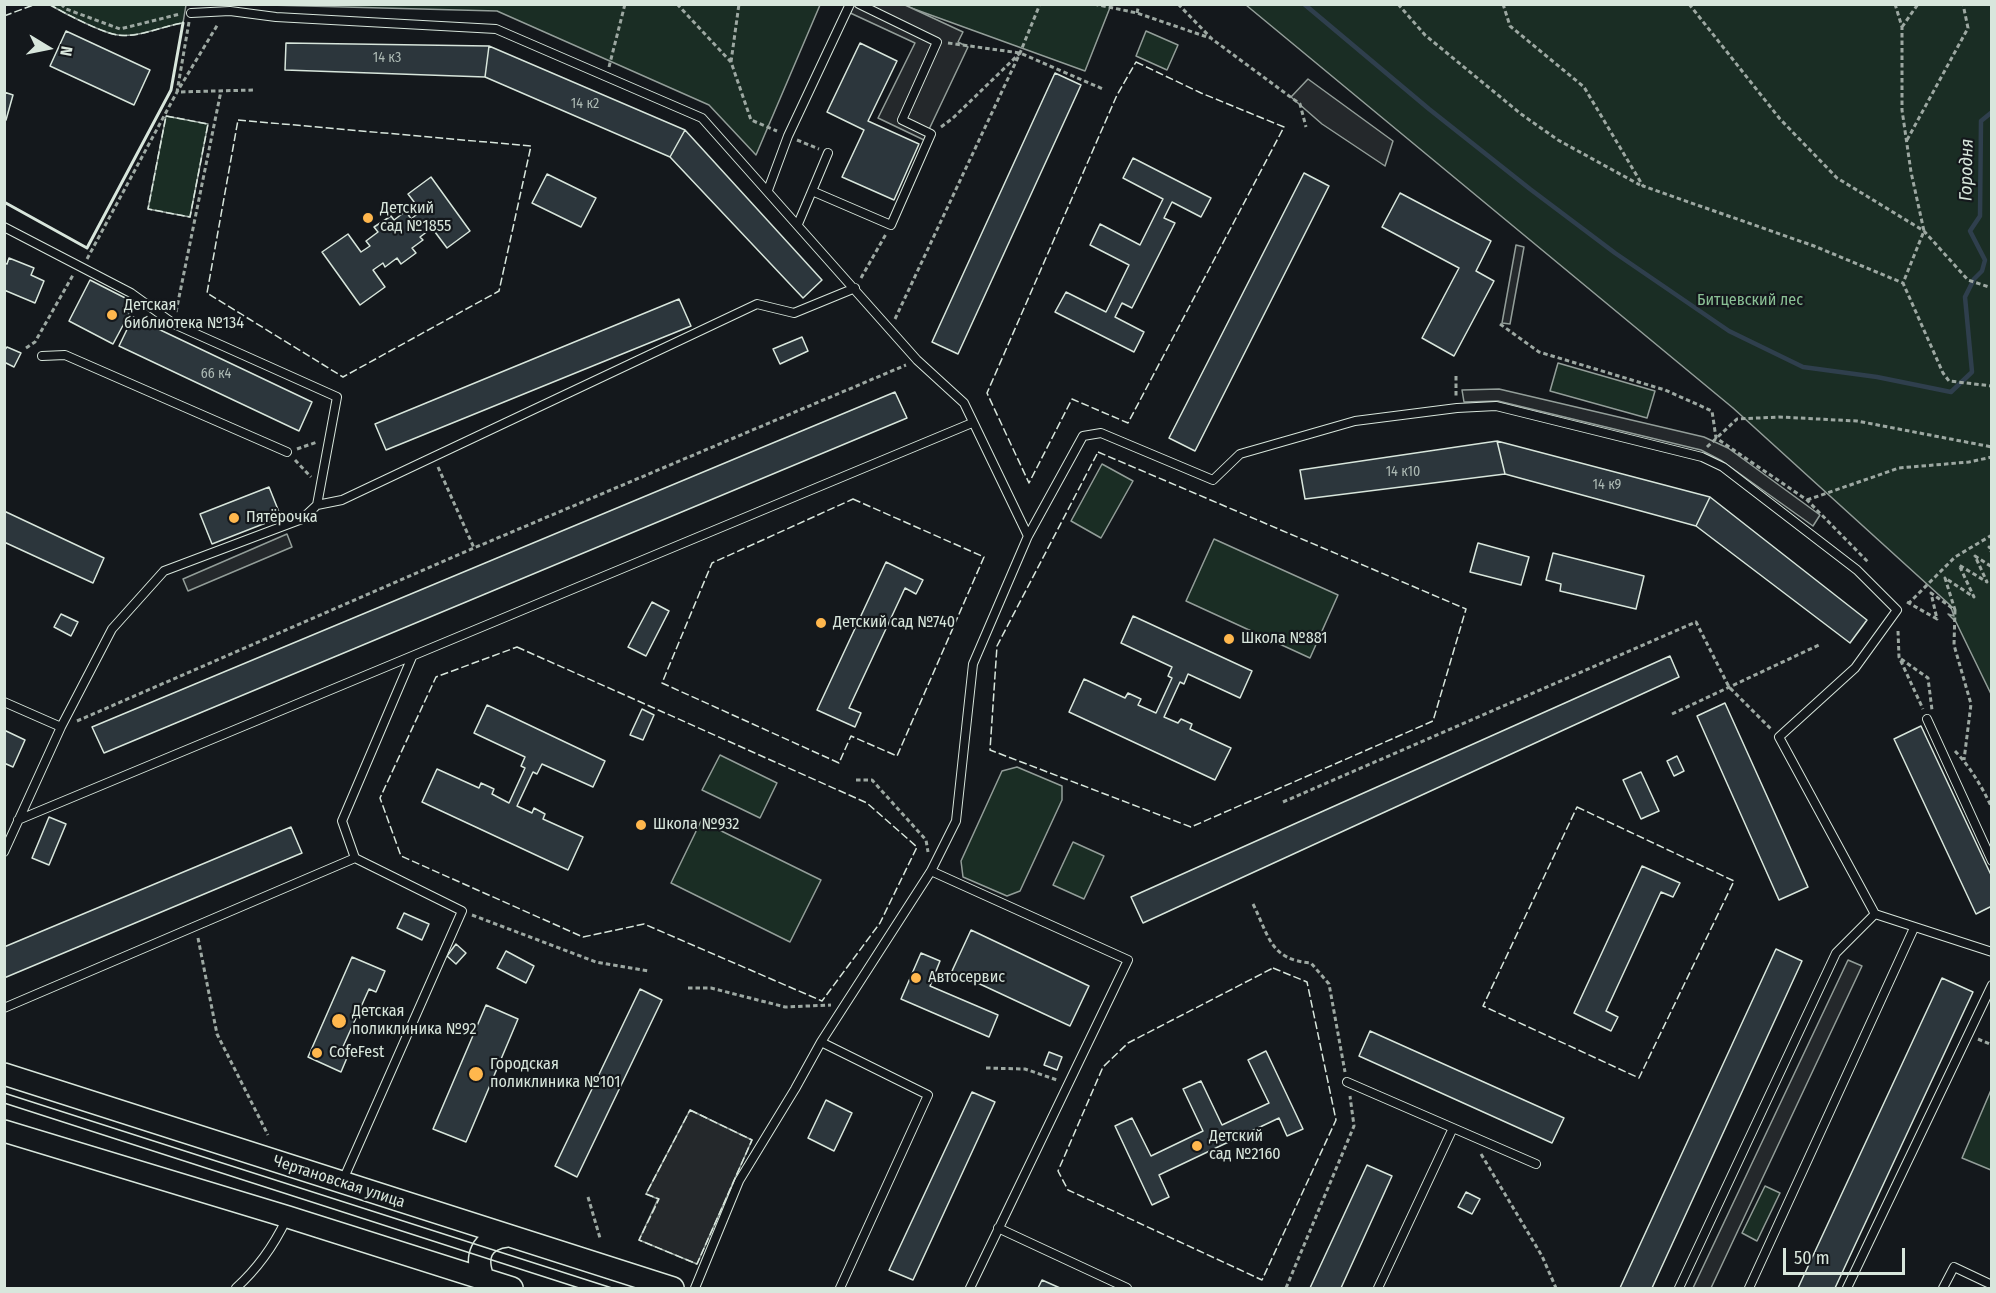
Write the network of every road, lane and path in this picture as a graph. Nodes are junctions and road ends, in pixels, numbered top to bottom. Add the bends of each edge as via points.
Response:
1 (62, 4) edge
2 (107, 4) edge
3 (119, 4) edge
4 (625, 4) edge
5 (677, 4) edge
6 (739, 4) edge
7 (850, 4) edge
8 (859, 4) edge
9 (1040, 4) edge
10 (1094, 4) edge
11 (1139, 4) edge
12 (1178, 4) edge
13 (1398, 4) edge
14 (1503, 4) edge
15 (1689, 4) edge
16 (1895, 4) edge
17 (1918, 4) edge
18 (1964, 4) edge
19 (230, 11) junction
20 (191, 13) junction
21 (1137, 13) junction
22 (1902, 27) junction
23 (1212, 39) junction
24 (937, 42) junction
25 (1020, 53) junction
26 (731, 62) junction
27 (606, 76) junction
28 (1103, 89) dead end
29 (254, 90) dead end
30 (221, 91) junction
31 (177, 92) junction
32 (1306, 127) dead end
33 (931, 134) junction
34 (788, 136) junction
35 (1907, 140) junction
36 (828, 153) joint
37 (1643, 186) junction
38 (768, 190) junction
39 (812, 191) junction
40 (798, 224) junction
41 (891, 225) junction
42 (4, 227) edge
43 (1924, 231) junction
44 (91, 250) dead end
45 (82, 268) junction
46 (1903, 283) junction
47 (855, 288) junction
48 (1992, 288) edge
49 (174, 324) junction
50 (1500, 324) dead end
51 (890, 330) junction
52 (26, 348) dead end
53 (42, 356) dead end
54 (917, 360) junction
55 (1456, 376) dead end
56 (1992, 386) edge
57 (1457, 408) junction
58 (972, 423) junction
59 (330, 438) junction
60 (1716, 438) junction
61 (1992, 447) edge
62 (1705, 448) dead end
63 (287, 452) junction
64 (433, 456) junction
65 (1992, 457) edge
66 (321, 487) junction
67 (1807, 500) junction
68 (318, 505) junction
69 (1992, 535) edge
70 (1028, 536) junction
71 (474, 548) junction
72 (1870, 564) dead end
73 (1992, 567) edge
74 (1901, 596) dead end
75 (1909, 604) junction
76 (1896, 610) junction
77 (1955, 610) junction
78 (1821, 644) dead end
79 (412, 657) junction
80 (1729, 687) junction
81 (4, 702) edge
82 (1672, 714) dead end
83 (1927, 719) joint
84 (61, 728) junction
85 (1779, 737) junction
86 (856, 780) dead end
87 (1283, 802) dead end
88 (1992, 808) edge
89 (18, 820) junction
90 (4, 852) edge
91 (355, 858) junction
92 (1992, 861) edge
93 (932, 871) junction
94 (1253, 904) dead end
95 (462, 911) junction
96 (1875, 915) junction
97 (196, 926) junction
98 (1914, 927) junction
99 (1992, 952) edge
100 (649, 971) dead end
101 (1992, 985) edge
102 (688, 988) dead end
103 (845, 1005) junction
104 (4, 1008) edge
105 (821, 1042) junction
106 (986, 1068) dead end
107 (4, 1074) edge
108 (1347, 1082) junction
109 (1068, 1084) junction
110 (1453, 1128) junction
111 (4, 1131) edge
112 (268, 1135) dead end
113 (1471, 1136) junction
114 (1536, 1164) dead end
115 (341, 1183) junction
116 (588, 1197) dead end
117 (288, 1216) junction
118 (998, 1228) junction
119 (507, 1236) junction
120 (600, 1238) dead end
121 (484, 1280) junction
122 (1992, 1285) edge
123 (236, 1288) edge
124 (512, 1288) edge
125 (673, 1288) edge
126 (695, 1288) edge
127 (840, 1288) edge
128 (970, 1288) edge
129 (1127, 1288) edge
130 (1286, 1288) edge
131 (1378, 1288) edge
132 (1556, 1288) edge
133 (1679, 1288) edge
134 (1749, 1288) edge
135 (1847, 1288) edge
136 (1943, 1288) edge

1 - 20 path via 66,9 120,29
2 - 3 path
4 - 27 path
5 - 26 path
6 - 26 path
7 - 34 lane
8 - 24 lane
9 - 25 path
10 - 21 path
11 - 21 path
12 - 23 path
13 - 37 path via 1425,35 1521,114 1558,140
14 - 37 path via 1510,26 1584,87
15 - 43 path via 1780,119 1837,178
16 - 22 path
17 - 22 path
18 - 35 path via 1968,28
19 - 20 lane
19 - 27 lane via 496,29
19 - 31 path
20 - 31 path
21 - 23 path
22 - 35 path via 1902,110
23 - 32 path via 1300,104
24 - 25 path
24 - 33 lane via 902,120
25 - 28 path
25 - 33 path
25 - 51 path
26 - 34 path via 751,120
27 - 38 lane via 702,118
29 - 30 path
30 - 31 path
30 - 49 path
31 - 44 path
33 - 41 lane
34 - 36 path
34 - 38 lane
35 - 43 path
36 - 39 lane
37 - 46 path via 1814,246
38 - 40 lane
39 - 40 lane
39 - 41 lane
40 - 47 lane
41 - 47 path
42 - 45 lane
43 - 46 path
43 - 48 path via 1968,280
45 - 49 lane via 131,293
45 - 52 path via 73,275 35,342
46 - 56 path via 1949,381
47 - 51 lane
47 - 64 lane via 794,313 757,304
49 - 59 lane via 337,397
50 - 60 path via 1539,352 1665,390 1712,411
51 - 54 lane
53 - 63 lane via 65,355
54 - 58 lane via 964,403
54 - 71 path
55 - 57 path
57 - 70 lane via 1355,421 1240,454 1213,480 1101,433 1083,436
57 - 76 lane via 1496,406 1702,457 1723,467 1857,570
58 - 70 lane
58 - 79 lane
59 - 63 path
59 - 66 lane
60 - 61 path via 1737,418 1779,417 1857,421
60 - 62 path
60 - 67 path
63 - 66 path
64 - 68 lane via 342,500
64 - 71 path
65 - 67 path via 1899,468
66 - 68 lane
67 - 72 path
68 - 84 lane via 302,519 164,572 112,629
69 - 75 path via 1956,557
70 - 93 lane via 973,664 956,821
71 - 84 path
73 - 77 path via 1975,556 1986,582 1959,565 1974,597 1945,578
74 - 75 path
75 - 77 path via 1937,619 1930,593
76 - 83 path via 1899,657
76 - 85 lane via 1855,668
77 - 88 path via 1954,645 1971,704 1964,760
78 - 80 path
79 - 89 lane
79 - 91 lane via 342,821
80 - 82 path
80 - 85 path
80 - 87 path via 1696,622
81 - 84 lane
83 - 92 lane
84 - 89 lane
85 - 96 lane
86 - 93 path via 872,780 926,840
89 - 90 lane
91 - 95 lane
91 - 97 lane
93 - 103 lane
93 - 109 lane via 1128,960
94 - 108 path via 1277,953 1295,962 1311,963 1329,984
95 - 100 path via 596,962
95 - 115 lane
96 - 98 lane
96 - 133 lane via 1836,953
97 - 104 lane
97 - 112 path via 217,1034
98 - 99 lane
98 - 134 lane
101 - 135 lane
102 - 103 path via 711,988 785,1007
103 - 105 lane
105 - 126 lane via 739,1181
105 - 127 lane via 928,1095
106 - 109 path via 1025,1069
107 - 115 main road, Чертановская улица
108 - 110 lane
108 - 130 path via 1354,1126
109 - 118 lane
110 - 113 lane
110 - 131 lane
111 - 117 main road
113 - 114 lane
113 - 132 path via 1542,1256
115 - 119 main road, Чертановская улица
116 - 120 path
117 - 121 main road
117 - 123 lane via 279,1235
118 - 128 lane
118 - 129 lane
119 - 121 main road via 488,1241 484,1248 479,1268
119 - 125 main road, Чертановская улица
121 - 124 main road
122 - 136 lane via 1954,1267

